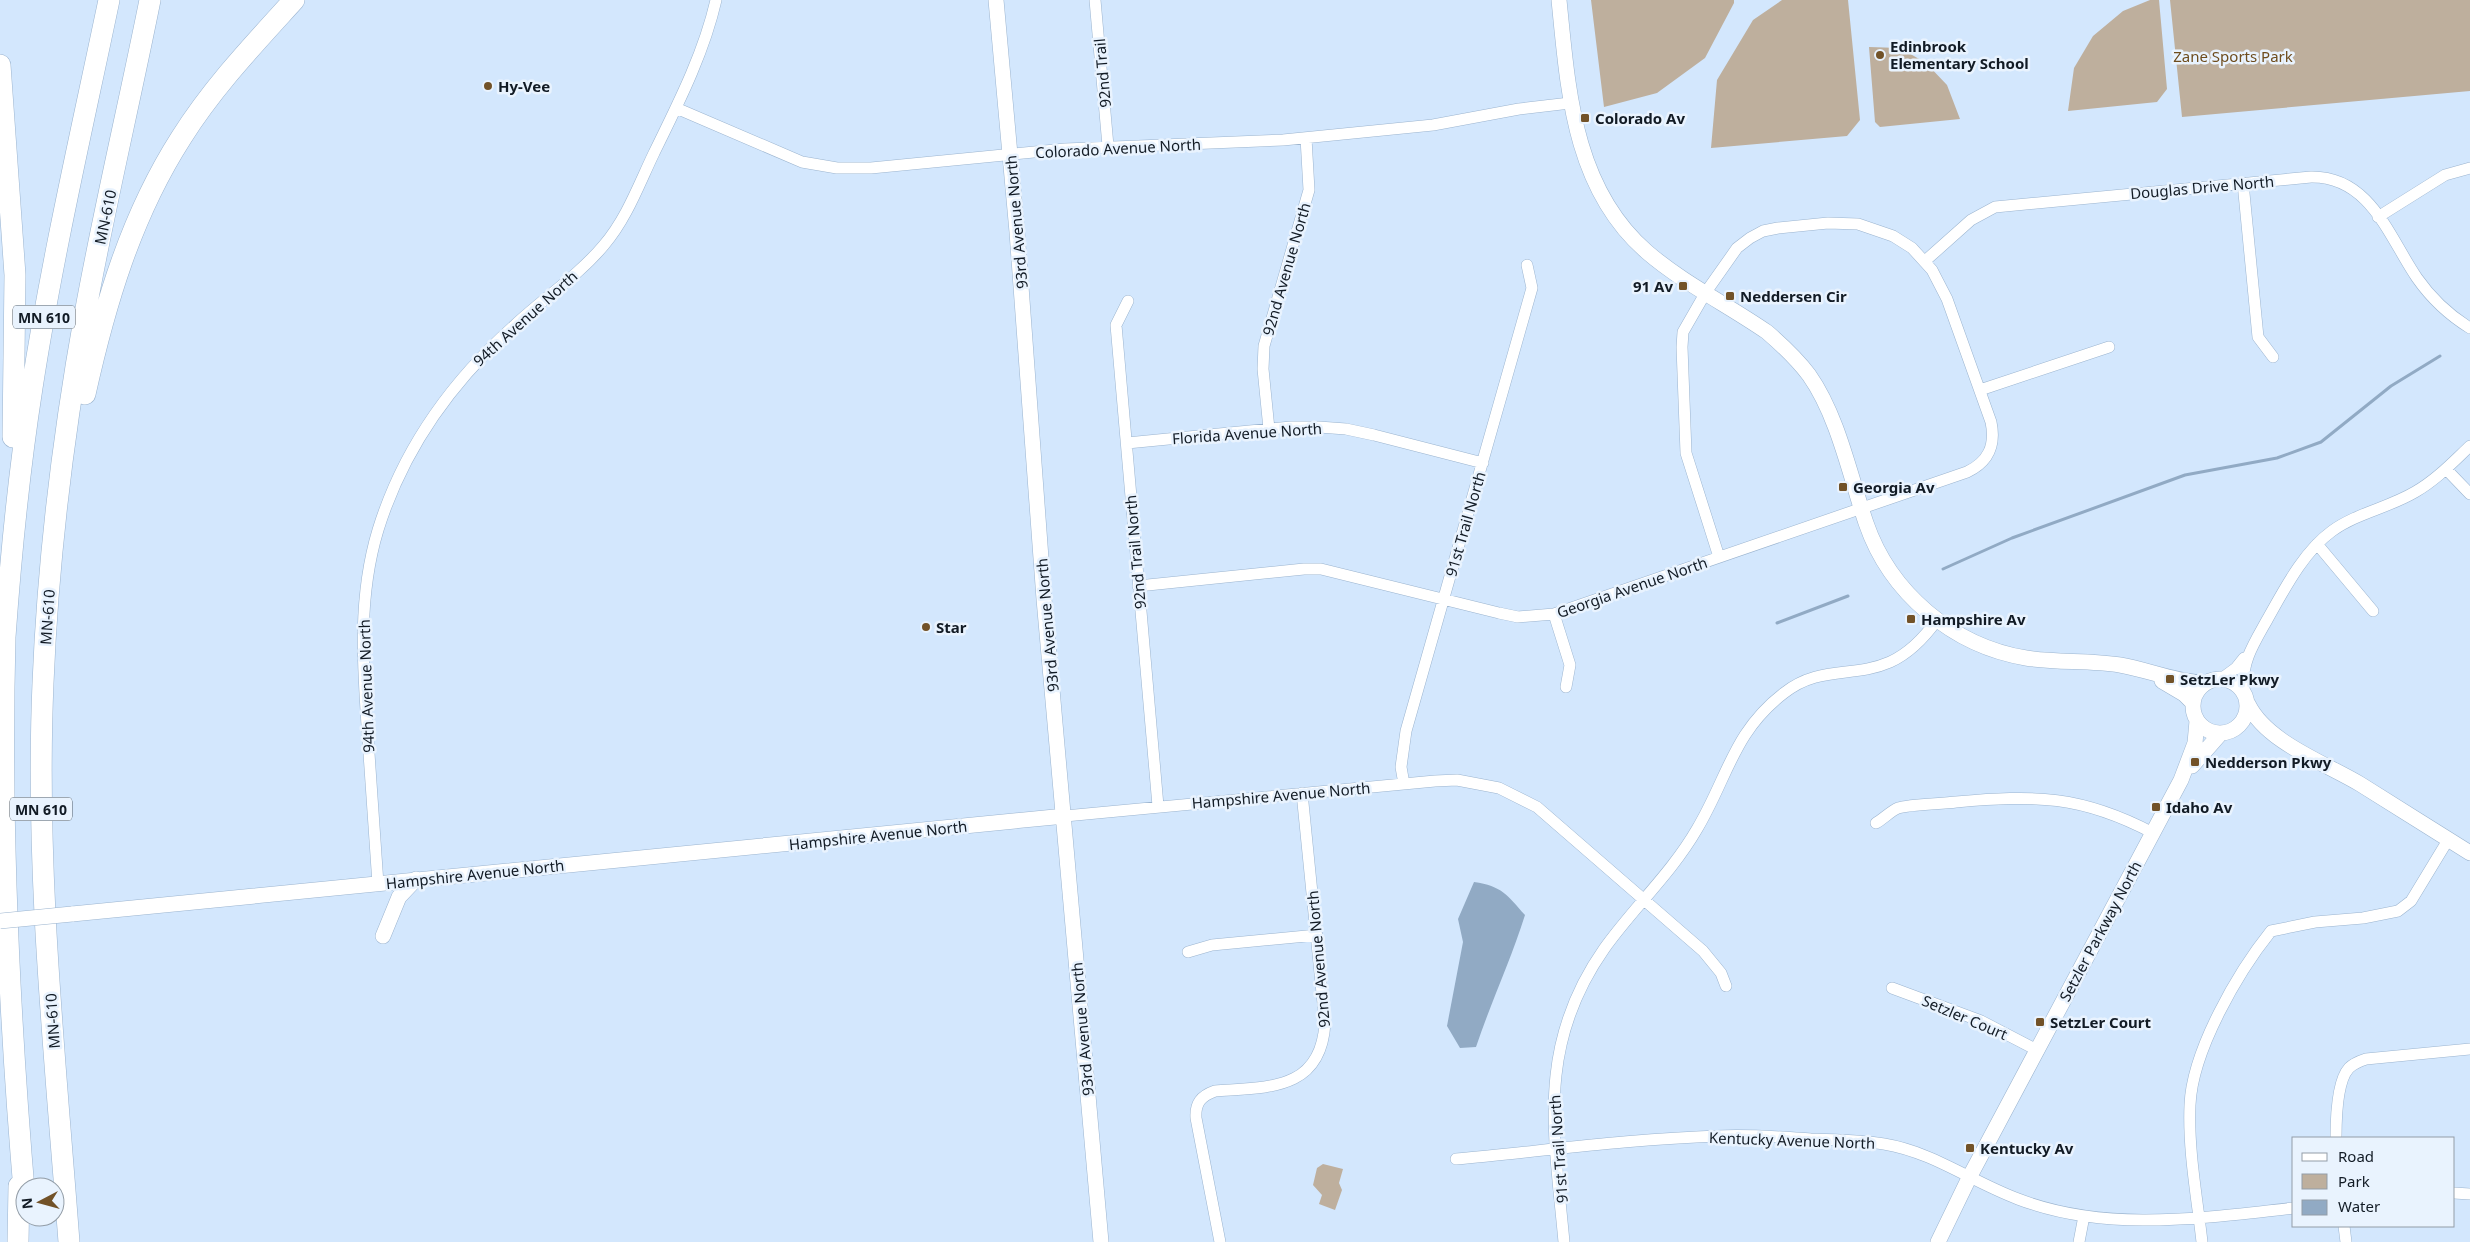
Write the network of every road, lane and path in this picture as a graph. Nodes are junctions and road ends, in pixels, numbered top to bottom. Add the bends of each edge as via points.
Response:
1 (109, 0) edge
2 (150, 0) edge
3 (294, 0) edge
4 (716, 0) edge
5 (1094, 0) edge
6 (1559, 0) edge
7 (996, 3) edge
8 (0, 65) edge
9 (1570, 103) junction
10 (676, 108) junction
11 (1306, 138) junction
12 (1108, 146) junction
13 (1011, 154) junction
14 (2470, 168) edge
15 (2243, 184) junction
16 (0, 212) edge
17 (2378, 216) junction
18 (1925, 261) junction
19 (1527, 264) dead end
20 (1706, 292) junction
21 (1128, 301) dead end
22 (16, 304) junction
23 (2470, 328) edge
24 (2109, 347) dead end
25 (2273, 357) dead end
26 (1980, 390) junction
27 (1268, 429) junction
28 (1126, 443) junction
29 (2470, 446) edge
30 (1483, 463) junction
31 (2446, 469) junction
32 (2470, 494) edge
33 (1861, 508) junction
34 (54, 533) junction
35 (2318, 544) junction
36 (1719, 558) junction
37 (1138, 586) junction
38 (1444, 599) junction
39 (2373, 611) dead end
40 (1554, 614) junction
41 (1937, 620) junction
42 (5, 639) junction
43 (2250, 651) junction
44 (2151, 673) junction
45 (2221, 679) junction
46 (2205, 683) junction
47 (1566, 687) dead end
48 (2245, 697) junction
49 (2193, 703) junction
50 (2197, 721) junction
51 (2226, 732) junction
52 (2287, 744) junction
53 (2181, 780) junction
54 (1404, 784) junction
55 (1302, 793) junction
56 (1158, 806) junction
57 (1065, 816) junction
58 (1876, 823) dead end
59 (2153, 833) junction
60 (2448, 840) junction
61 (2470, 854) edge
62 (416, 879) junction
63 (378, 884) junction
64 (1644, 901) junction
65 (0, 921) edge
66 (1317, 935) junction
67 (384, 936) dead end
68 (1188, 952) dead end
69 (1726, 986) dead end
70 (1892, 988) dead end
71 (2470, 1049) edge
72 (2037, 1050) junction
73 (57, 1084) junction
74 (2336, 1137) edge
75 (1556, 1149) junction
76 (21, 1159) junction
77 (1456, 1159) dead end
78 (1970, 1176) junction
79 (23, 1177) edge
80 (2455, 1193) edge
81 (2470, 1194) edge
82 (2292, 1208) edge
83 (2084, 1216) junction
84 (2199, 1217) junction
85 (27, 1227) edge
86 (2344, 1227) edge
87 (18, 1242) edge
88 (28, 1242) edge
89 (69, 1242) edge
90 (77, 1242) edge
91 (1101, 1242) edge
92 (1220, 1242) edge
93 (1564, 1242) edge
94 (1938, 1242) edge
95 (2079, 1242) edge
96 (2202, 1242) edge
97 (2346, 1242) edge

1 - 42 highway, MN 610 via 35,370 16,510
2 - 34 highway, MN-610 / MN 610 via 85,314
3 - 34 highway via 238,62 180,139 138,219 109,298
4 - 10 street, 94th Avenue North via 704,41
5 - 12 street, 92nd Trail
6 - 9 street
7 - 13 street, 93rd Avenue North
8 - 22 highway
9 - 11 street, Colorado Avenue North via 1433,125
9 - 20 street via 1583,154 1614,215 1666,267
10 - 13 street, Colorado Avenue North via 802,162 837,168 871,168
10 - 63 street, 94th Avenue North via 613,234 578,271 474,363 424,429 391,492 378,532 363,603 364,684
11 - 12 street, Colorado Avenue North
11 - 27 street, 92nd Avenue North via 1309,190 1268,322 1264,346
12 - 13 street, Colorado Avenue North
13 - 57 street, 93rd Avenue North via 1044,599
14 - 17 street via 2444,175
15 - 17 street, Douglas Drive North via 2330,178 2353,188
15 - 18 street, Douglas Drive North via 1995,207 1972,220
15 - 25 street via 2258,337
16 - 22 highway
17 - 23 street, Douglas Drive North via 2429,294
18 - 20 street, Georgia Avenue North via 1893,236 1858,224 1778,228 1763,231 1737,248
18 - 26 street, Georgia Avenue North via 1947,299
19 - 30 street, 91st Trail North via 1532,288
20 - 33 street via 1767,332 1809,376 1831,420
20 - 36 street, Georgia Avenue North via 1683,332 1684,433 1691,473
21 - 28 street, 92nd Trail North via 1116,325
22 - 42 highway via 14,424 5,561
24 - 26 street
26 - 33 street, Georgia Avenue North via 1994,434 1992,447 1978,467
27 - 28 street, Florida Avenue North
27 - 30 street, Florida Avenue North via 1346,429
28 - 37 street, 92nd Trail North
29 - 31 street
30 - 38 street, 91st Trail North
31 - 32 street
31 - 35 street via 2413,493 2346,523
33 - 36 street, Georgia Avenue North
33 - 41 street via 1876,548 1888,568 1906,592
34 - 73 highway, MN-610 / MN 610 via 43,681 41,806 46,938
35 - 39 street
35 - 43 street via 2281,595
36 - 40 street, Georgia Avenue North
37 - 38 street, Georgia Avenue North via 1312,569
37 - 56 street, 92nd Trail North
38 - 40 street, Georgia Avenue North via 1518,617
38 - 54 street, 91st Trail North via 1406,731 1401,766
40 - 47 street via 1570,665
41 - 44 street via 1971,641 2005,654 2044,660 2119,664
41 - 64 street via 1904,655 1888,663 1809,678 1790,688 1757,716 1734,753 1698,829 1673,867
42 - 76 highway, MN 610 via 2,874
43 - 45 street via 2236,668
43 - 48 street via 2242,672
44 - 46 street
44 - 49 street
45 - 46 street
45 - 48 street via 2229,680
46 - 49 street via 2197,691
48 - 51 street via 2246,717 2240,725
48 - 52 street via 2260,723
49 - 50 street
50 - 51 street via 2211,732
50 - 53 street, Setzler Parkway North via 2195,743
51 - 52 street via 2252,731
51 - 53 street, Setzler Parkway North via 2202,752
52 - 60 street via 2360,784
53 - 59 street, Setzler Parkway North
54 - 55 street, Hampshire Avenue North
54 - 64 street, Hampshire Avenue North via 1457,780 1499,788 1518,796 1553,820
55 - 56 street, Hampshire Avenue North
55 - 66 street, 92nd Avenue North
56 - 57 street, Hampshire Avenue North
57 - 62 street, Hampshire Avenue North
57 - 91 street, 93rd Avenue North
58 - 59 street via 1899,808 2033,797 2095,807
59 - 72 street, Setzler Parkway North
60 - 61 street
60 - 84 street via 2411,901 2398,911 2271,930 2251,958 2211,1031 2200,1055 2194,1080 2190,1104
62 - 63 street, Hampshire Avenue North
62 - 67 street via 399,897
63 - 65 street, Hampshire Avenue North, bridge
64 - 69 street, Hampshire Avenue North via 1704,951 1721,973
64 - 75 street, 91st Trail North via 1603,951 1570,1012 1554,1080
66 - 68 street via 1212,945
66 - 92 street, 92nd Avenue North via 1325,1023 1320,1053 1312,1065 1287,1083 1206,1094 1195,1108
70 - 72 street, Setzler Court via 1981,1022
71 - 74 street via 2356,1062 2347,1069 2343,1080
72 - 78 street, Setzler Parkway North
73 - 89 highway, MN-610 / MN 610
73 - 90 highway
75 - 77 street, Kentucky Avenue North
75 - 78 street, Kentucky Avenue North via 1718,1136 1859,1141 1909,1150
75 - 93 street, 91st Trail North
76 - 79 highway, MN 610
76 - 87 highway
78 - 83 street, Kentucky Avenue North via 2019,1199
78 - 94 street, Setzler Parkway North
80 - 81 street
82 - 84 street, Kentucky Avenue North
83 - 84 street, Kentucky Avenue North via 2131,1221
83 - 95 street
84 - 96 street
85 - 88 highway
86 - 97 street

